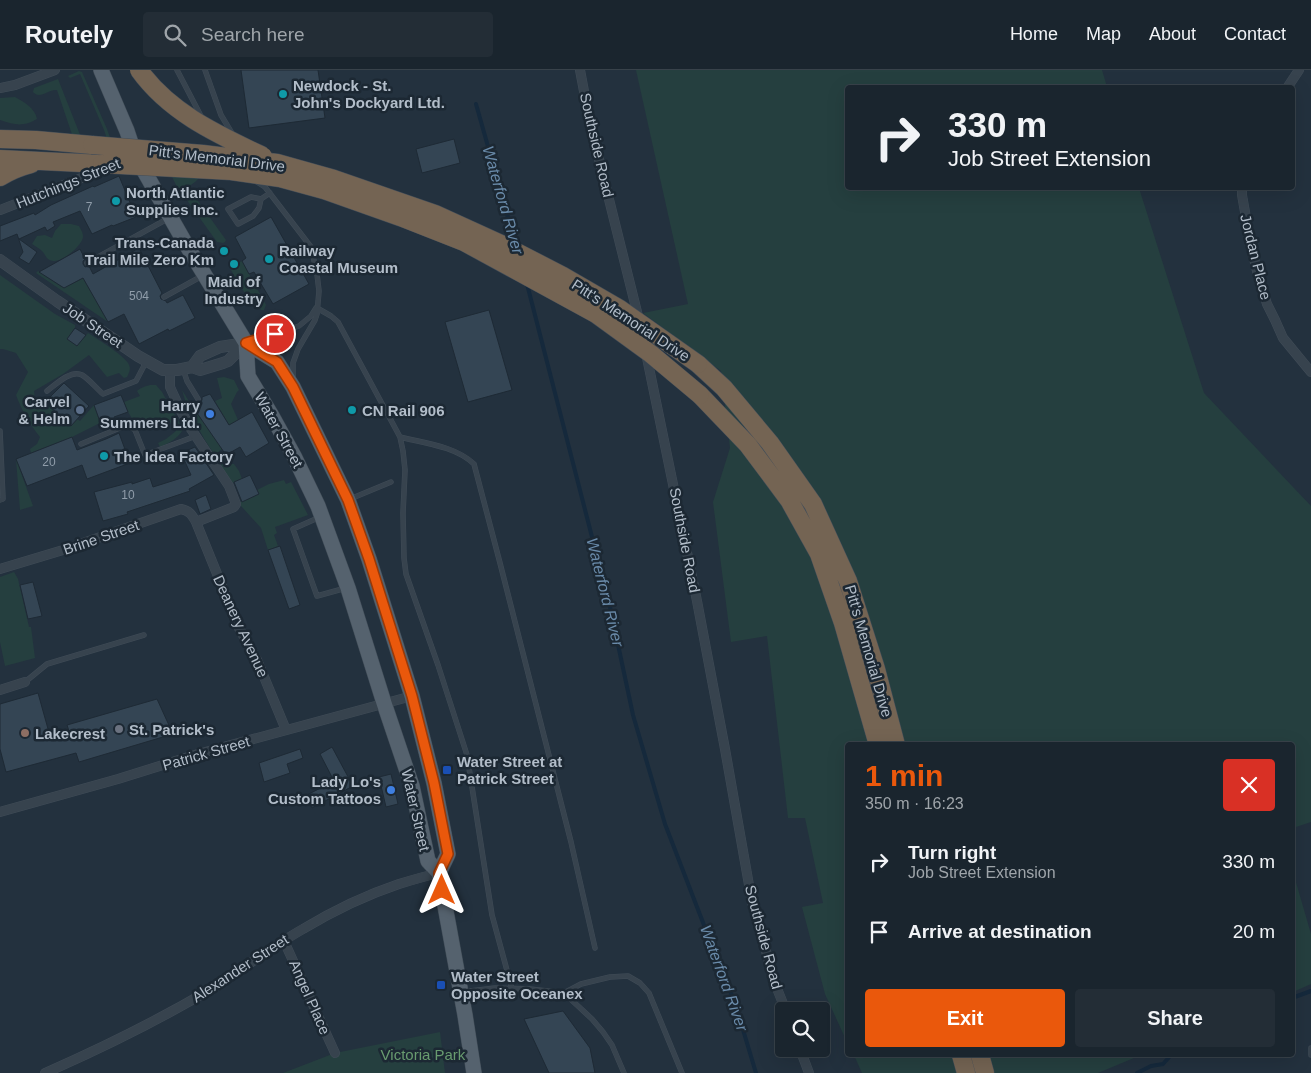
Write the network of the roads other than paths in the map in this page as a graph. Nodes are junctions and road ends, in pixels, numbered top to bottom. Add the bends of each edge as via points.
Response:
1 (55, 70) edge
2 (101, 70) edge
3 (139, 70) edge
4 (177, 70) edge
5 (205, 70) edge
6 (580, 70) edge
7 (1299, 70) edge
8 (1289, 85) edge
9 (0, 88) edge
10 (0, 128) edge
11 (0, 139) edge
12 (36, 140) junction
13 (223, 143) dead end
14 (228, 150) dead end
15 (135, 155) junction
16 (0, 159) edge
17 (46, 161) junction
18 (257, 164) dead end
19 (270, 167) junction
20 (0, 177) edge
21 (265, 187) junction
22 (1242, 190) edge
23 (270, 193) junction
24 (262, 199) junction
25 (0, 210) edge
26 (170, 217) junction
27 (0, 260) edge
28 (87, 263) dead end
29 (204, 274) junction
30 (164, 297) dead end
31 (317, 308) junction
32 (246, 343) junction
33 (146, 361) junction
34 (188, 368) junction
35 (170, 371) junction
36 (1311, 372) edge
37 (293, 387) junction
38 (47, 391) dead end
39 (198, 399) dead end
40 (0, 431) edge
41 (196, 436) junction
42 (400, 437) junction
43 (81, 444) dead end
44 (391, 482) dead end
45 (0, 500) edge
46 (348, 500) junction
47 (322, 517) junction
48 (196, 522) junction
49 (0, 569) edge
50 (348, 588) junction
51 (144, 635) dead end
52 (25, 682) joint
53 (0, 690) edge
54 (412, 696) junction
55 (384, 703) junction
56 (286, 730) junction
57 (877, 742) edge
58 (895, 742) edge
59 (0, 812) edge
60 (439, 873) junction
61 (284, 941) junction
62 (595, 948) dead end
63 (512, 989) junction
64 (461, 993) junction
65 (564, 993) junction
66 (782, 1002) edge
67 (1311, 1048) edge
68 (335, 1053) dead end
69 (1311, 1055) edge
70 (803, 1057) edge
71 (962, 1057) edge
72 (981, 1057) edge
73 (45, 1073) edge
74 (474, 1073) edge
75 (624, 1073) edge
76 (682, 1073) edge
77 (809, 1073) edge
78 (966, 1073) edge
79 (985, 1073) edge

1 - 9 street
2 - 15 main road
3 - 19 highway, bridge via 174,107
4 - 13 lane via 203,119
5 - 18 lane via 221,116
6 - 66 street, Southside Road via 651,370 752,902
7 - 8 street
10 - 12 highway via 15,136
11 - 12 highway, Pitt's Memorial Drive
12 - 19 highway, Pitt's Memorial Drive, bridge via 203,154
14 - 21 lane via 249,178
15 - 25 street, Hutchings Street
15 - 26 main road
16 - 17 highway, Pitt's Memorial Drive
17 - 20 highway via 19,167
17 - 57 highway, Pitt's Memorial Drive, bridge via 231,171 280,178 333,193 464,242 596,314 651,354 700,396 748,445 788,500 819,554 843,623
19 - 21 lane
19 - 58 highway, Pitt's Memorial Drive, bridge via 334,178 435,214 504,245 620,309 698,364 724,388 770,443 813,504 848,581
21 - 23 lane
22 - 36 street, Jordan Place via 1251,246 1267,304 1283,338
23 - 24 lane
23 - 31 lane via 311,247 319,291
24 - 24 lane via 251,198 228,209 238,224 253,216
26 - 28 lane
26 - 29 main road
27 - 33 street, Job Street
29 - 30 lane
29 - 32 main road
31 - 32 lane via 299,326
31 - 37 lane via 293,363
31 - 42 lane via 338,322
32 - 34 street via 220,347 200,356
32 - 37 main road, Water Street via 277,362
32 - 47 main road, Water Street via 248,376 294,456
33 - 35 street, Job Street
33 - 38 lane via 136,381 103,394 77,373 65,377
34 - 35 street
34 - 39 lane via 187,381
35 - 41 street via 170,387
37 - 46 main road, Water Street
40 - 45 lane via 3,499
41 - 43 lane via 145,455 135,430 127,425
41 - 48 street via 236,504
42 - 62 lane via 455,452 474,464
42 - 63 lane via 405,470 406,574 467,755 492,914
44 - 46 lane
46 - 54 main road, Water Street
47 - 50 main road, Water Street
47 - 50 lane via 293,529 311,580 318,596
48 - 49 street, Brine Street via 187,510 181,509
48 - 56 street, Deanery Avenue via 239,628 257,660
50 - 55 main road, Water Street
51 - 52 lane via 47,664
52 - 53 street
54 - 55 street, Patrick Street
54 - 60 main road, Water Street via 448,854
55 - 56 street, Patrick Street
55 - 60 main road, Water Street via 412,786 428,861
56 - 59 street, Patrick Street
60 - 61 street, Alexander Street via 363,898
60 - 64 main road
61 - 68 street, Angel Place
61 - 73 street, Alexander Street via 170,1012
63 - 64 lane
63 - 65 lane
64 - 74 main road
65 - 75 lane via 603,1032
65 - 76 lane via 581,984 610,977 628,976 640,983 649,993
67 - 69 lane
70 - 77 street
71 - 78 highway
72 - 79 highway

